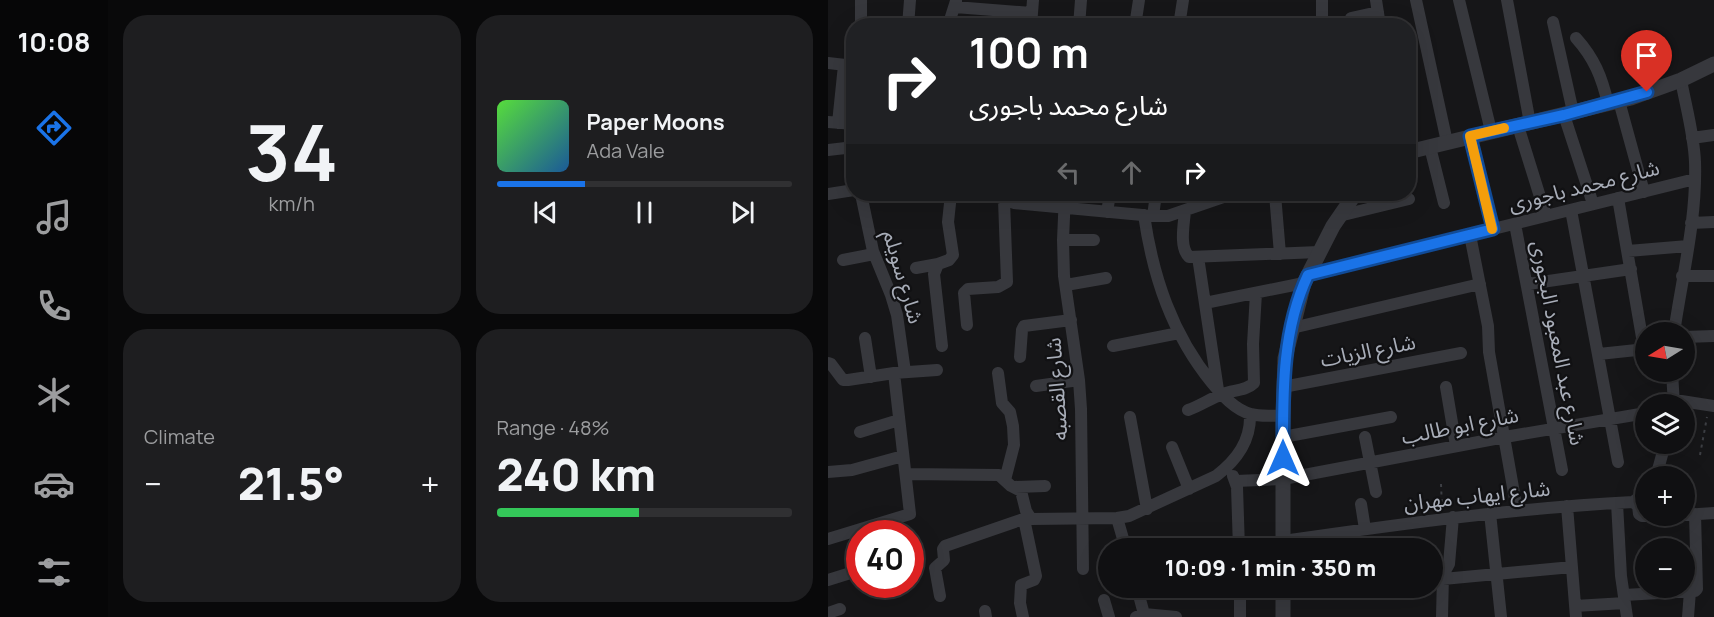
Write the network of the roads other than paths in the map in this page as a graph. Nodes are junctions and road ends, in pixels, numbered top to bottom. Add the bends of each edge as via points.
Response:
1 (861, 0) edge
2 (910, 0) edge
3 (1033, 0) edge
4 (1081, 0) edge
5 (1139, 0) edge
6 (1183, 0) edge
7 (1322, 0) edge
8 (1416, 0) edge
9 (1459, 0) edge
10 (1507, 0) edge
11 (956, 3) edge
12 (1377, 6) edge
13 (861, 18) edge
14 (909, 18) edge
15 (951, 18) edge
16 (1026, 18) edge
17 (1031, 18) edge
18 (1080, 18) edge
19 (1136, 18) edge
20 (1180, 18) edge
21 (1322, 18) edge
22 (1351, 18) dead end
23 (1553, 22) dead end
24 (1576, 38) dead end
25 (828, 63) edge
26 (846, 65) edge
27 (1713, 68) edge
28 (846, 76) edge
29 (1680, 80) junction
30 (1614, 102) junction
31 (1568, 114) junction
32 (833, 122) edge
33 (1524, 124) junction
34 (1491, 131) junction
35 (1714, 135) edge
36 (1470, 136) junction
37 (1692, 138) junction
38 (1447, 142) junction
39 (1430, 147) junction
40 (846, 148) edge
41 (828, 150) edge
42 (1416, 150) edge
43 (1695, 179) junction
44 (846, 191) edge
45 (1644, 192) junction
46 (828, 194) edge
47 (1618, 198) junction
48 (863, 201) edge
49 (950, 201) edge
50 (1011, 201) edge
51 (1024, 201) edge
52 (1065, 201) edge
53 (1109, 201) edge
54 (1153, 201) edge
55 (1196, 201) edge
56 (1276, 201) edge
57 (1350, 201) edge
58 (1401, 201) edge
59 (1444, 203) dead end
60 (1593, 204) junction
61 (1065, 207) junction
62 (1571, 210) junction
63 (1185, 211) junction
64 (1107, 212) junction
65 (1148, 216) junction
66 (1339, 216) junction
67 (1546, 216) junction
68 (1714, 222) edge
69 (1691, 223) junction
70 (1515, 224) junction
71 (1493, 229) junction
72 (1470, 236) junction
73 (1063, 240) junction
74 (1094, 240) dead end
75 (1688, 246) junction
76 (1628, 251) junction
77 (1318, 252) junction
78 (874, 254) junction
79 (1280, 254) junction
80 (1198, 257) junction
81 (843, 260) dead end
82 (938, 264) junction
83 (916, 268) dead end
84 (1631, 269) junction
85 (1584, 276) junction
86 (1682, 276) junction
87 (1714, 276) edge
88 (1106, 278) dead end
89 (1306, 279) junction
90 (1480, 284) junction
91 (1528, 284) junction
92 (1066, 285) junction
93 (1256, 293) junction
94 (1205, 303) junction
95 (1071, 320) junction
96 (1640, 322) edge
97 (1676, 322) edge
98 (967, 325) dead end
99 (1292, 328) junction
100 (1179, 333) junction
101 (1714, 336) edge
102 (1695, 337) edge
103 (865, 338) dead end
104 (942, 346) dead end
105 (1113, 346) dead end
106 (1635, 350) edge
107 (1461, 353) dead end
108 (1599, 354) junction
109 (1020, 357) dead end
110 (828, 363) edge
111 (937, 370) dead end
112 (899, 372) junction
113 (998, 373) dead end
114 (871, 376) junction
115 (1079, 380) junction
116 (1036, 386) dead end
117 (1283, 387) junction
118 (1446, 387) dead end
119 (1220, 392) junction
120 (1695, 404) edge
121 (1712, 405) edge
122 (1188, 410) dead end
123 (1250, 414) junction
124 (1635, 415) edge
125 (1283, 416) junction
126 (1130, 417) dead end
127 (1391, 417) dead end
128 (1610, 419) junction
129 (899, 420) junction
130 (1555, 428) junction
131 (860, 432) dead end
132 (1365, 437) dead end
133 (1505, 437) junction
134 (1283, 438) junction
135 (1456, 446) junction
136 (1172, 447) dead end
137 (903, 456) junction
138 (1618, 462) dead end
139 (1370, 463) junction
140 (1225, 469) junction
141 (1562, 470) dead end
142 (828, 472) edge
143 (906, 474) junction
144 (1283, 479) junction
145 (1236, 481) junction
146 (1010, 484) junction
147 (1045, 486) dead end
148 (1189, 489) junction
149 (1376, 492) dead end
150 (1634, 502) edge
151 (1617, 503) junction
152 (1361, 504) dead end
153 (1567, 506) junction
154 (1147, 509) junction
155 (1517, 510) junction
156 (1490, 513) junction
157 (1714, 513) edge
158 (1695, 514) edge
159 (1027, 518) junction
160 (1082, 518) junction
161 (1117, 518) junction
162 (1448, 518) junction
163 (1365, 529) junction
164 (1123, 538) edge
165 (1239, 538) edge
166 (1283, 538) edge
167 (1319, 538) edge
168 (828, 539) edge
169 (1695, 552) edge
170 (1572, 567) junction
171 (1083, 568) dead end
172 (846, 574) edge
173 (1496, 574) junction
174 (1443, 579) joint
175 (828, 580) edge
176 (1695, 588) edge
177 (940, 596) dead end
178 (1138, 598) edge
179 (1240, 598) edge
180 (1283, 598) edge
181 (1442, 598) edge
182 (1635, 598) edge
183 (1691, 598) edge
184 (1624, 599) junction
185 (1104, 600) dead end
186 (1576, 612) edge
187 (1140, 616) edge
188 (1023, 617) edge
189 (1109, 617) edge
190 (1176, 617) edge
191 (1240, 617) edge
192 (1283, 617) edge
193 (1442, 617) edge
194 (1501, 617) edge
195 (1627, 617) edge
196 (1688, 617) edge

1 - 13 street
2 - 14 street
3 - 17 street
4 - 18 street
5 - 19 street
6 - 20 street
7 - 21 street
8 - 38 street
9 - 34 street
10 - 33 street, شارع عبد المعبود البجورى
11 - 15 street
11 - 16 street
12 - 22 street
23 - 31 street
24 - 30 street via 1589,51
25 - 26 street
27 - 29 street
28 - 32 street
29 - 30 street
29 - 37 street
30 - 31 street
30 - 45 street
31 - 33 street
31 - 60 street
33 - 34 street
33 - 67 street, شارع عبد المعبود البجورى
34 - 36 street
35 - 37 street
36 - 38 street
36 - 71 street
37 - 43 street
38 - 39 street
39 - 42 street
39 - 59 street
40 - 41 street
43 - 45 street, شارع محمد باجورى
43 - 69 street
44 - 46 street
45 - 47 street, شارع محمد باجورى
47 - 60 street, شارع محمد باجورى
47 - 76 street
48 - 78 street, شارع سويلم
49 - 82 street via 948,222 954,255
50 - 98 street via 1007,282 964,293
51 - 61 street
52 - 61 street, شارع القصبه
53 - 64 street
54 - 65 street
55 - 63 street
56 - 79 street
57 - 66 street
58 - 66 street
60 - 62 street, شارع محمد باجورى
61 - 64 street
61 - 73 street, شارع القصبه
62 - 67 street, شارع محمد باجورى
62 - 85 street
63 - 65 street
63 - 80 street via 1185,252 1187,256
64 - 65 street
65 - 100 street via 1157,280
66 - 77 street
67 - 70 street, شارع محمد باجورى
68 - 69 street
69 - 75 street
70 - 71 street, شارع محمد باجورى
70 - 91 street, شارع عبد المعبود البجورى
71 - 72 street, شارع محمد باجورى
72 - 89 street, شارع محمد باجورى
72 - 90 street
73 - 74 street
73 - 92 street, شارع القصبه
75 - 76 street
75 - 86 street
76 - 84 street
77 - 79 street
77 - 89 street
78 - 81 street
78 - 112 street, شارع سويلم via 897,315
79 - 80 street
80 - 94 street
82 - 83 street
82 - 104 street via 934,274
84 - 85 street
84 - 96 street
85 - 91 street
85 - 108 street
86 - 87 street
86 - 97 street
88 - 92 street
89 - 93 street, شارع محمد باجورى
89 - 99 street
90 - 99 street
90 - 133 street
91 - 130 street, شارع عبد المعبود البجورى
92 - 95 street, شارع القصبه
93 - 94 street, شارع محمد باجورى
93 - 119 street via 1254,383
94 - 119 street
95 - 109 street via 1024,326
95 - 115 street, شارع القصبه
99 - 117 street
100 - 105 street
100 - 119 street
101 - 102 street
103 - 114 street
106 - 108 street
107 - 117 street, شارع الزيات
108 - 128 street
110 - 114 street via 843,380
111 - 112 street
112 - 114 street
112 - 129 street, شارع سويلم
113 - 146 street via 1002,403 1010,412 1013,426
115 - 116 street
115 - 160 street, شارع القصبه
117 - 125 street
118 - 135 street
119 - 122 street via 1205,404
119 - 123 street
120 - 121 street
123 - 125 street
123 - 140 street via 1246,440
124 - 128 street, شارع ابو طالب
125 - 134 street
126 - 154 street
127 - 134 street
128 - 130 street, شارع ابو طالب
128 - 138 street
129 - 131 street
129 - 137 street, شارع سويلم
130 - 133 street, شارع ابو طالب
130 - 141 street, شارع عبد المعبود البجورى
132 - 139 street
133 - 135 street, شارع ابو طالب
133 - 155 street
134 - 144 street
135 - 139 street, شارع ابو طالب
136 - 148 street
137 - 142 street via 852,470
137 - 143 street, شارع سويلم
139 - 144 street, شارع ابو طالب
139 - 149 street
140 - 145 street
140 - 148 street
143 - 146 street via 993,474 1003,476
143 - 168 street, شارع سويلم via 910,514
144 - 145 street, شارع ابو طالب
144 - 166 street
145 - 165 street
146 - 147 street
146 - 159 street via 1022,491
148 - 154 street
150 - 151 street, شارع ايهاب مهران
151 - 153 street, شارع ايهاب مهران
151 - 184 street
152 - 163 street
153 - 155 street, شارع ايهاب مهران
153 - 170 street
154 - 161 street
155 - 156 street, شارع ايهاب مهران
156 - 162 street, شارع ايهاب مهران
156 - 173 street
157 - 158 street
159 - 160 street
159 - 177 street via 945,546 944,560 935,568
159 - 188 street via 1036,576 1019,590
160 - 161 street
160 - 171 street, شارع القصبه
161 - 164 street
162 - 163 street, شارع ايهاب مهران
162 - 174 street via 1449,564
163 - 167 street, شارع ايهاب مهران
169 - 176 street via 1699,583
170 - 173 street
170 - 186 street
172 - 175 street
173 - 174 street
173 - 194 street
178 - 187 street
179 - 191 street
180 - 192 street
181 - 193 street
182 - 184 street
183 - 196 street
184 - 186 street
184 - 195 street
185 - 189 street
187 - 190 street

